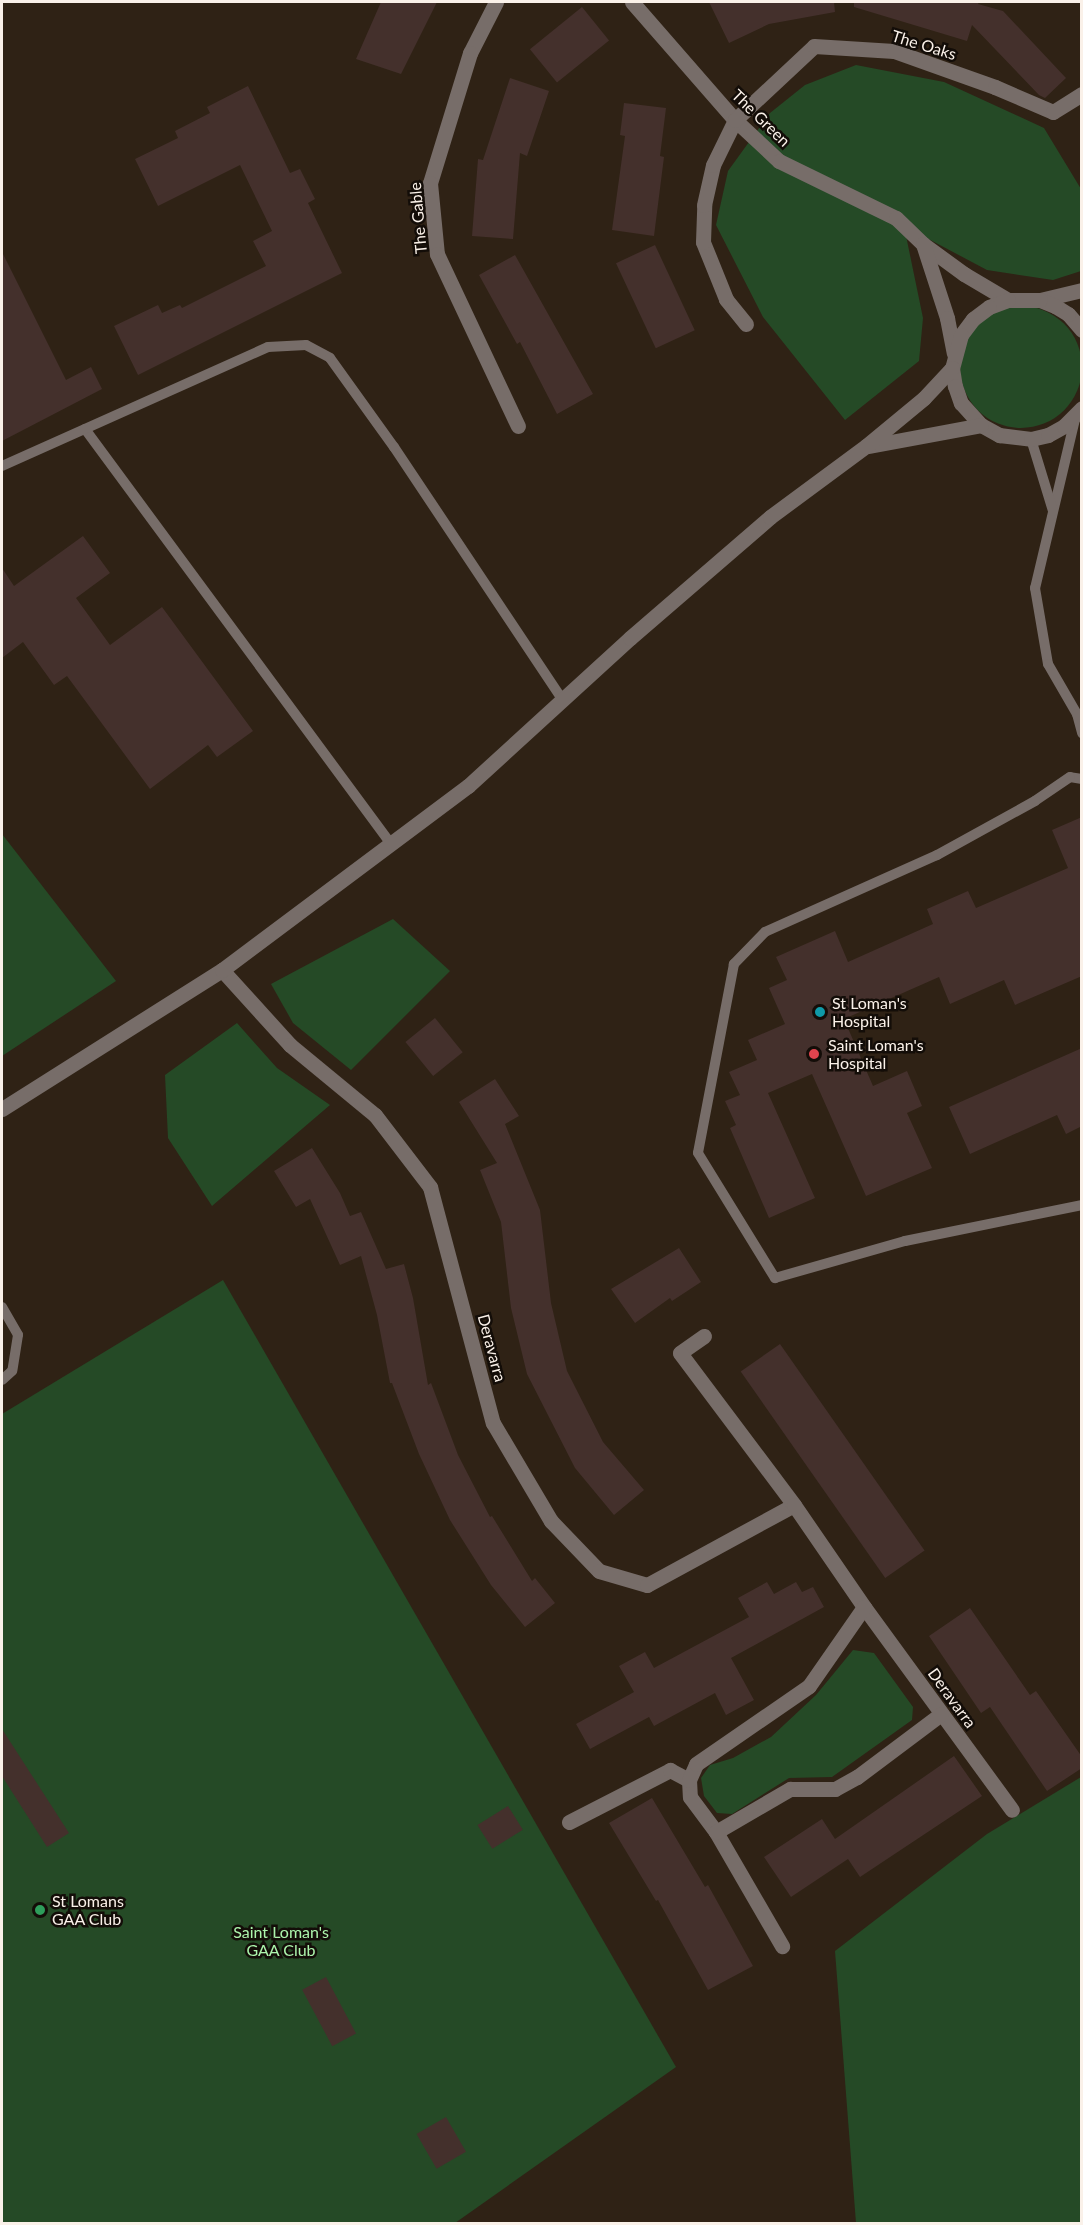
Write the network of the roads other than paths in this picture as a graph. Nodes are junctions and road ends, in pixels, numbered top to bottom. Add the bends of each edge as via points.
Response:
1 (496, 2) edge
2 (632, 2) edge
3 (1082, 94) edge
4 (735, 120) junction
5 (923, 244) junction
6 (1082, 290) edge
7 (1008, 300) junction
8 (1040, 300) junction
9 (746, 324) dead end
10 (1082, 330) edge
11 (953, 360) junction
12 (1079, 411) edge
13 (981, 425) junction
14 (518, 426) dead end
15 (85, 429) junction
16 (1032, 439) junction
17 (866, 446) junction
18 (2, 466) edge
19 (1054, 514) junction
20 (563, 700) junction
21 (1079, 713) edge
22 (1082, 733) edge
23 (1082, 779) edge
24 (391, 844) junction
25 (222, 970) junction
26 (2, 1109) edge
27 (1082, 1205) edge
28 (2, 1307) edge
29 (704, 1336) dead end
30 (2, 1380) edge
31 (794, 1505) junction
32 (864, 1607) junction
33 (941, 1714) junction
34 (689, 1780) junction
35 (1011, 1810) dead end
36 (569, 1822) dead end
37 (716, 1832) junction
38 (782, 1946) dead end

1 - 14 street, The Gable via 470,53 430,183 437,254
2 - 4 street, The Green
3 - 4 street, The Oaks via 1053,112 894,51 814,46
4 - 5 street, The Green via 779,161 896,218
4 - 9 street via 713,165 704,205 703,242 726,299
5 - 7 street, The Green
5 - 11 street, The Green via 947,318
6 - 8 street
7 - 8 street
7 - 11 street via 973,319 961,334
8 - 10 street via 1068,314
11 - 13 street, The Green via 961,403
11 - 17 street via 924,398
12 - 16 street via 1056,430
12 - 19 lane
13 - 16 street via 999,435
13 - 17 street
15 - 18 lane
15 - 20 lane via 268,347 306,345 330,358
15 - 24 lane
16 - 19 lane
17 - 20 street via 770,517
19 - 21 lane via 1035,588 1048,664
20 - 24 street via 468,786
21 - 22 lane
23 - 27 lane via 1070,777 937,855 765,932 734,964 698,1153 775,1278 905,1241
24 - 25 street
25 - 26 street
25 - 31 street, Deravarra via 290,1045 375,1115 430,1187 493,1423 551,1521 598,1571 647,1585
28 - 30 lane via 18,1335 12,1371
29 - 31 street, Deravarra via 680,1353
31 - 32 street, Deravarra
32 - 33 street, Deravarra
32 - 34 street via 809,1686 696,1764
33 - 35 street, Deravarra
33 - 37 street via 835,1789 790,1789
34 - 36 street via 670,1770
34 - 37 street via 690,1797
37 - 38 street

